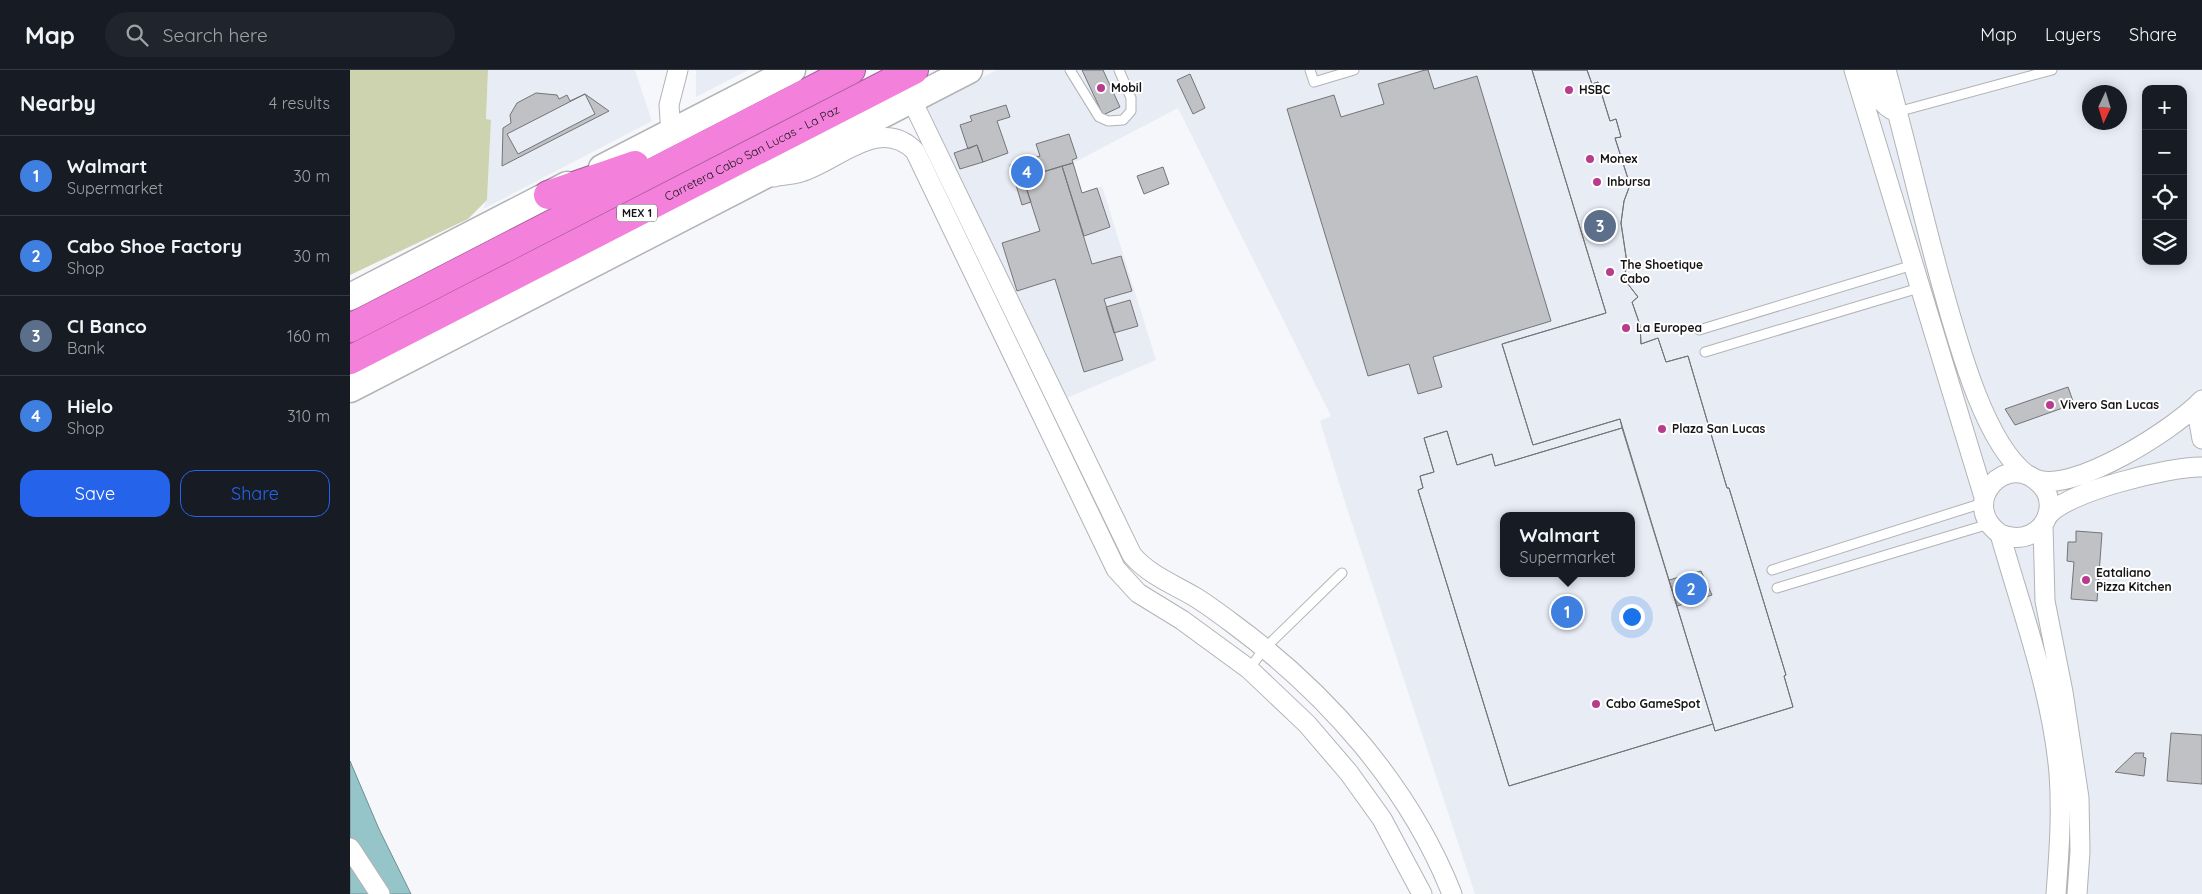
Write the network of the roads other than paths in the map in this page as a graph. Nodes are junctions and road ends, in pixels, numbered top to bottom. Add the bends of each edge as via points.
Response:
1 (678, 70) edge
2 (792, 70) edge
3 (851, 70) edge
4 (969, 70) edge
5 (1070, 70) edge
6 (1119, 70) edge
7 (1310, 70) edge
8 (1354, 70) edge
9 (1854, 70) edge
10 (1868, 70) edge
11 (1886, 70) edge
12 (2052, 70) edge
13 (918, 82) edge
14 (1897, 112) junction
15 (671, 133) junction
16 (728, 133) junction
17 (757, 179) junction
18 (548, 195) junction
19 (1913, 266) junction
20 (1919, 288) junction
21 (350, 297) edge
22 (350, 328) edge
23 (1699, 330) dead end
24 (1706, 352) dead end
25 (355, 357) edge
26 (350, 389) edge
27 (2202, 400) edge
28 (2202, 405) edge
29 (2202, 439) edge
30 (2202, 466) edge
31 (2030, 476) junction
32 (1984, 500) junction
33 (2045, 521) junction
34 (1994, 529) junction
35 (1772, 570) dead end
36 (1342, 574) dead end
37 (1778, 588) dead end
38 (1264, 649) junction
39 (1249, 669) junction
40 (350, 848) edge
41 (380, 894) edge
42 (1422, 894) edge
43 (1452, 894) edge
44 (2056, 894) edge
45 (2077, 894) edge

1 - 15 street via 669,105
2 - 15 main road
3 - 16 highway, MEX 1
4 - 13 main road
5 - 6 lane via 1098,117 1108,121 1122,120 1131,111 1130,98
7 - 8 lane via 1314,82
9 - 19 street
10 - 14 street via 1878,98
11 - 14 street
12 - 14 lane
13 - 17 main road
13 - 25 highway, Carretera Cabo San Lucas - La Paz / MEX 1
13 - 38 street via 916,109 1128,548 1148,571 1195,598
14 - 31 street via 1926,229 1968,373 2000,442 2016,465
15 - 18 main road
16 - 18 highway
16 - 22 highway, MEX 1
17 - 26 main road
17 - 39 street via 801,172 883,136 899,139 911,148 918,156 1116,569 1138,593
18 - 21 main road
19 - 20 street
19 - 23 lane
20 - 24 lane
20 - 32 street
27 - 31 street via 2173,426 2125,455 2065,480 2048,482
28 - 29 street via 2199,422
30 - 33 street via 2169,469 2092,492 2062,503
31 - 32 street via 2008,474 2000,477 1993,482
31 - 33 street via 2043,486 2048,496
32 - 34 street via 1985,518
32 - 35 lane
33 - 34 street via 2023,538
33 - 45 street via 2045,601 2079,798
34 - 37 lane
34 - 44 street via 2036,659 2055,746 2059,774 2060,850
36 - 38 lane
38 - 39 lane
38 - 43 street via 1298,676 1371,754 1406,804
39 - 42 street via 1307,724 1349,773 1382,820
40 - 41 street

